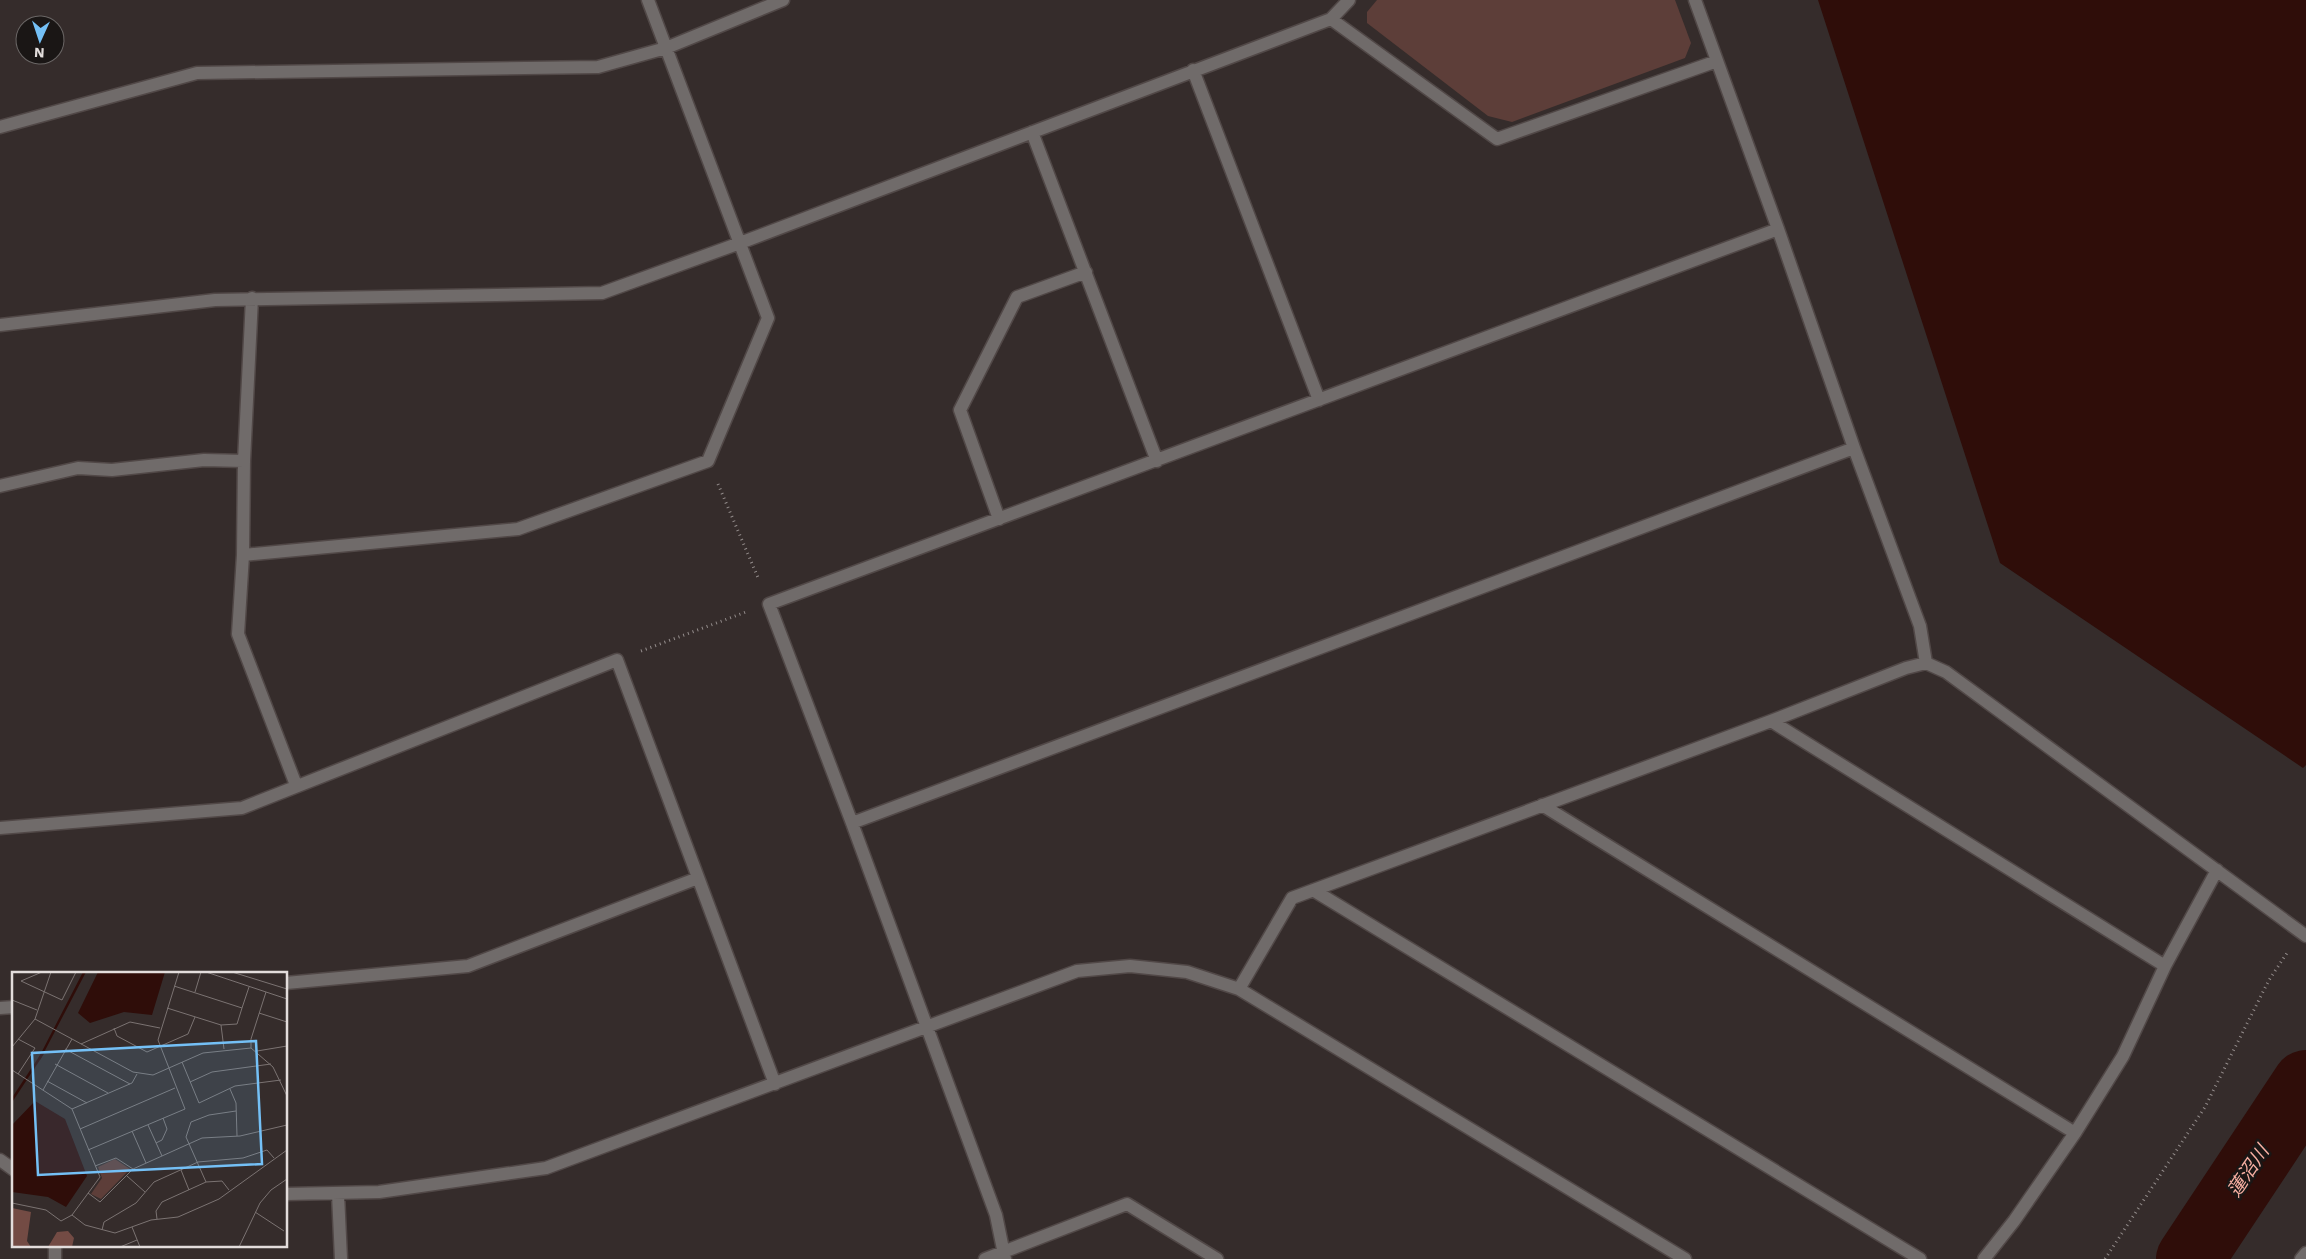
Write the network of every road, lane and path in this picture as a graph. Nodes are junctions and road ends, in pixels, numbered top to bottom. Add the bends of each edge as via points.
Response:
1 (648, 0) edge
2 (783, 0) edge
3 (1348, 0) edge
4 (1696, 0) edge
5 (1331, 19) junction
6 (666, 48) junction
7 (1717, 61) junction
8 (1193, 70) junction
9 (0, 127) edge
10 (1032, 132) junction
11 (1778, 229) junction
12 (740, 243) junction
13 (1086, 272) junction
14 (252, 298) junction
15 (0, 325) edge
16 (1319, 400) junction
17 (1854, 448) junction
18 (244, 460) junction
19 (708, 461) junction
20 (1157, 461) junction
21 (0, 486) edge
22 (999, 519) junction
23 (243, 555) junction
24 (769, 604) junction
25 (617, 660) junction
26 (1926, 663) junction
27 (1770, 721) junction
28 (296, 785) junction
29 (1542, 806) junction
30 (852, 823) junction
31 (0, 828) edge
32 (2217, 870) junction
33 (698, 878) junction
34 (1313, 890) junction
35 (2303, 934) edge
36 (2165, 966) junction
37 (288, 983) edge
38 (1239, 989) junction
39 (927, 1025) junction
40 (775, 1084) junction
41 (2075, 1133) junction
42 (0, 1160) edge
43 (12, 1169) edge
44 (288, 1194) edge
45 (338, 1194) junction
46 (55, 1246) edge
47 (2306, 1253) edge
48 (1005, 1255) edge
49 (54, 1259) edge
50 (341, 1259) edge
51 (985, 1259) edge
52 (1218, 1259) edge
53 (1685, 1259) edge
54 (1920, 1259) edge
55 (1984, 1259) edge
56 (2105, 1259) edge
57 (2301, 1259) edge

1 - 6 street
2 - 6 street
3 - 5 street
4 - 7 street
5 - 7 street via 1497,140
5 - 8 street
6 - 9 street via 598,67 197,73
6 - 12 street
7 - 11 street
8 - 10 street
8 - 16 street
10 - 12 street
10 - 13 street
11 - 16 street
11 - 17 street
12 - 14 street via 602,293
12 - 19 street via 768,318
13 - 20 street
13 - 22 street via 1017,297 960,410
14 - 15 street
14 - 18 street
16 - 20 street
17 - 26 street via 1920,626
17 - 30 street
18 - 21 street via 204,460 112,470 78,468
18 - 23 street
19 - 23 street via 518,529
19 - 24 path
20 - 22 street
22 - 24 street
23 - 28 street via 238,634
24 - 25 path
24 - 30 street
25 - 28 street
25 - 33 street
26 - 27 street
26 - 32 street via 1946,672
27 - 29 street
27 - 36 street
28 - 31 street via 242,808
29 - 34 street
29 - 41 street
30 - 39 street
32 - 35 street
32 - 36 street
33 - 37 street via 468,966
33 - 40 street
34 - 38 street via 1292,898
34 - 54 street
35 - 56 path via 2269,980 2205,1107
36 - 41 street via 2123,1056
38 - 39 street via 1187,972 1130,966 1077,971
38 - 53 street
39 - 40 street
39 - 48 street via 996,1215
40 - 45 street via 546,1168 379,1192
41 - 55 street
42 - 43 street
44 - 45 street
45 - 50 street
46 - 49 street
47 - 57 street
48 - 51 street
48 - 52 street via 1127,1204

